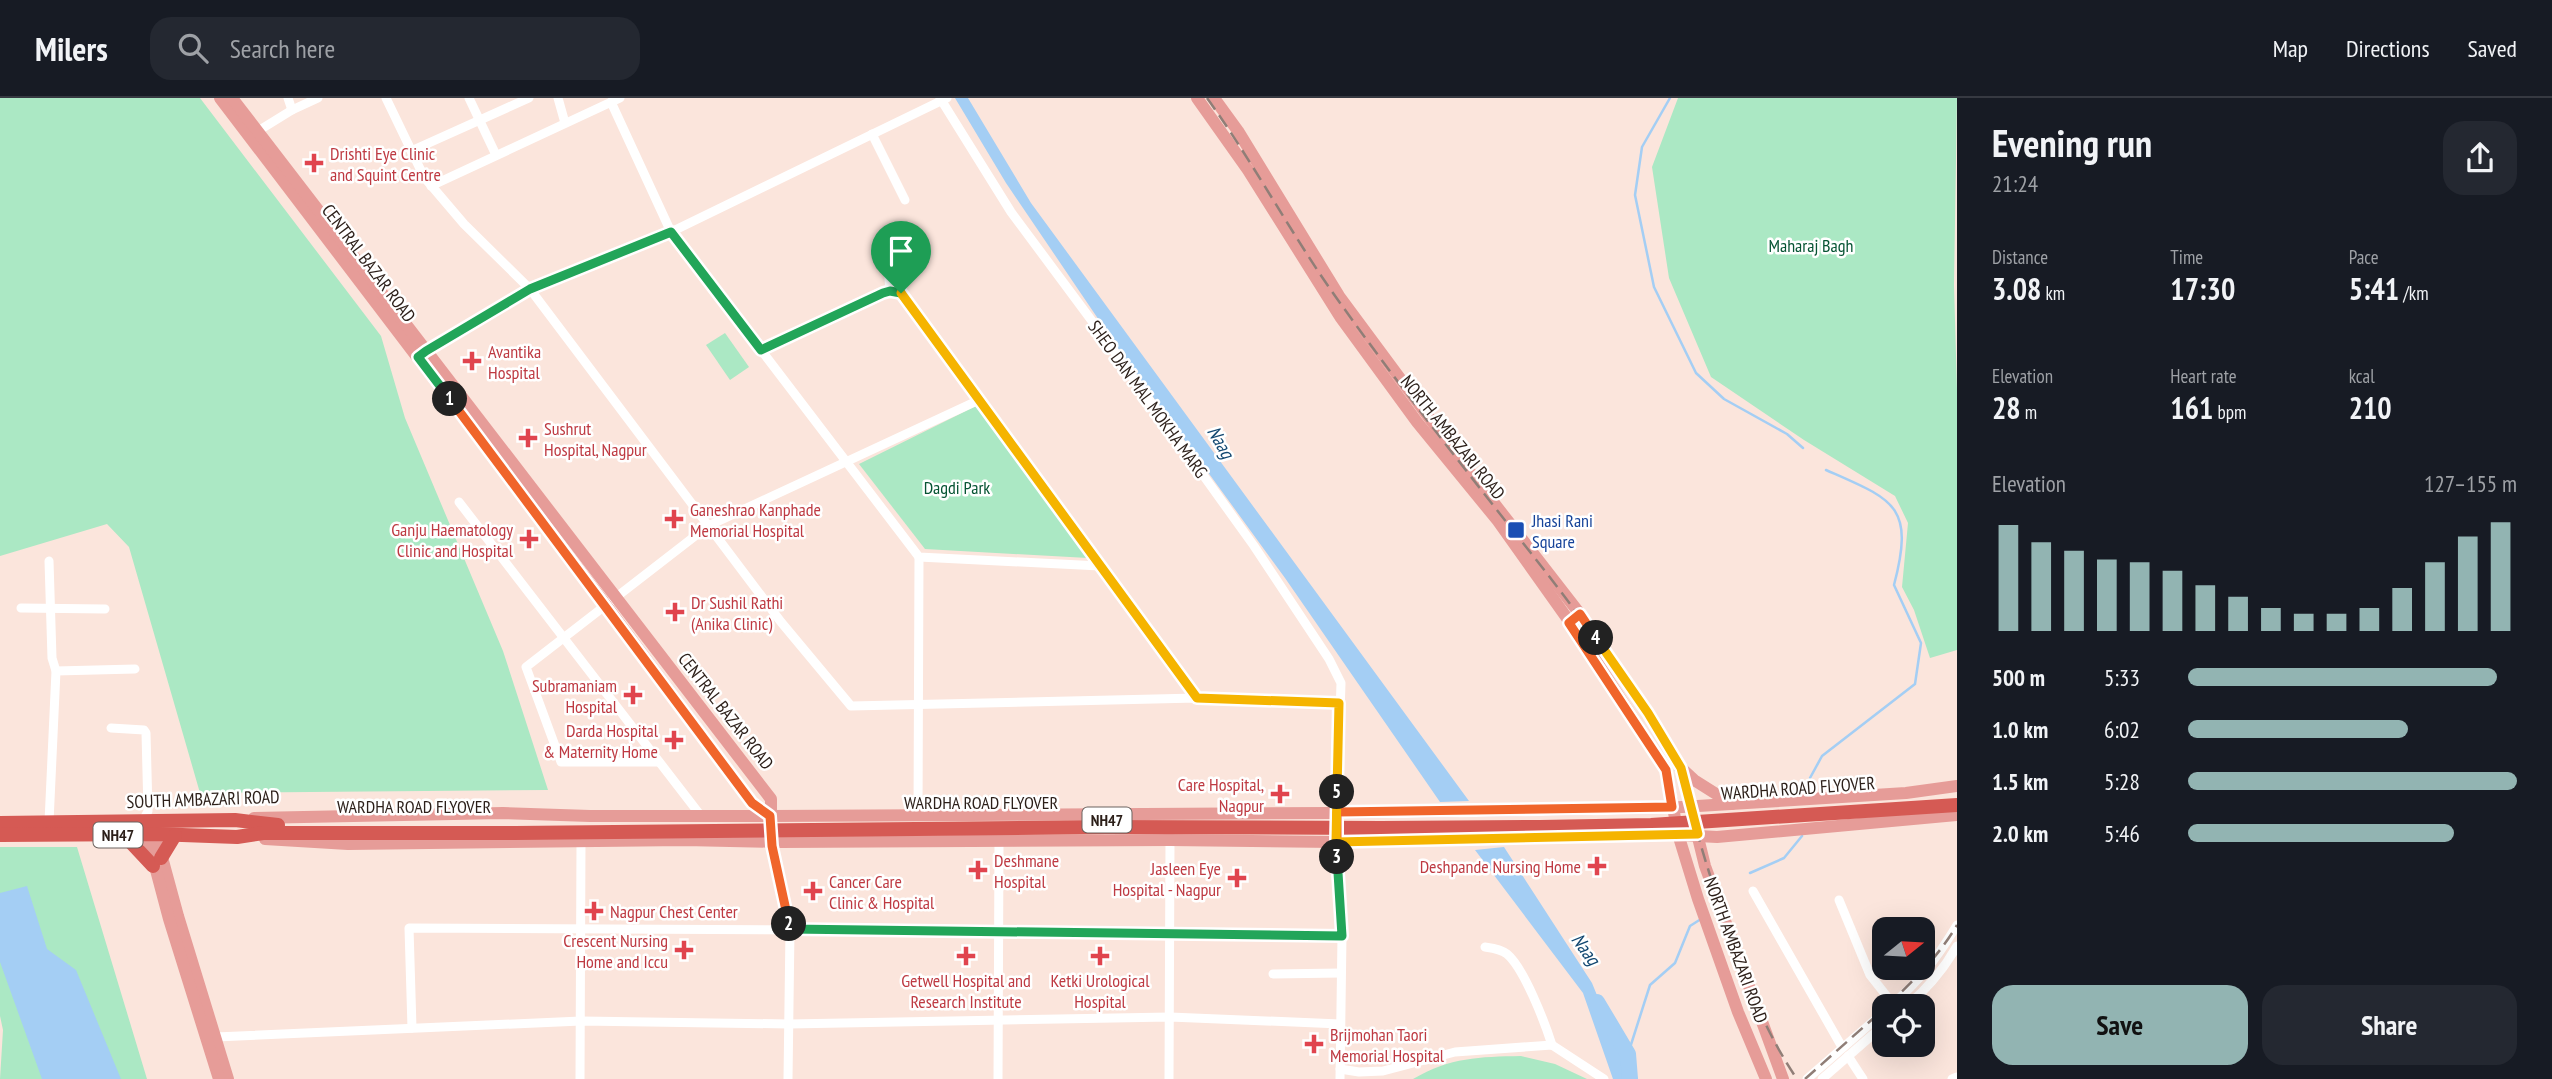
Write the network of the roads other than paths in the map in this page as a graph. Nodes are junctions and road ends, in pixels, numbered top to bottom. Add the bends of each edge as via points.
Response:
1 (220, 98) edge
2 (232, 98) edge
3 (288, 98) edge
4 (318, 98) edge
5 (469, 98) edge
6 (529, 98) edge
7 (558, 98) edge
8 (1198, 98) edge
9 (1214, 98) edge
10 (387, 99) edge
11 (943, 99) edge
12 (615, 100) edge
13 (292, 110) junction
14 (480, 121) junction
15 (565, 123) junction
16 (258, 131) junction
17 (872, 134) junction
18 (411, 151) junction
19 (496, 155) junction
20 (432, 186) junction
21 (905, 200) dead end
22 (671, 232) junction
23 (895, 235) dead end
24 (922, 238) dead end
25 (530, 289) junction
26 (890, 291) junction
27 (901, 293) junction
28 (761, 350) junction
29 (422, 354) junction
30 (979, 400) junction
31 (846, 461) junction
32 (459, 502) dead end
33 (708, 526) junction
34 (919, 557) junction
35 (49, 561) dead end
36 (1100, 566) junction
37 (610, 600) junction
38 (21, 608) dead end
39 (50, 608) junction
40 (104, 609) dead end
41 (1580, 614) junction
42 (1569, 623) junction
43 (562, 637) junction
44 (135, 669) dead end
45 (56, 671) junction
46 (1197, 698) junction
47 (1339, 703) junction
48 (917, 704) junction
49 (111, 729) dead end
50 (659, 762) junction
51 (1681, 768) junction
52 (1957, 786) edge
53 (1957, 796) edge
54 (1734, 805) junction
55 (1957, 805) edge
56 (1672, 807) junction
57 (1692, 807) junction
58 (1337, 812) junction
59 (918, 815) junction
60 (1957, 815) edge
61 (701, 816) junction
62 (770, 816) junction
63 (235, 820) junction
64 (49, 822) junction
65 (0, 823) edge
66 (149, 824) junction
67 (260, 828) junction
68 (1661, 834) junction
69 (1678, 834) junction
70 (1698, 834) junction
71 (0, 835) edge
72 (124, 835) junction
73 (175, 835) junction
74 (237, 837) junction
75 (1717, 837) junction
76 (1170, 840) junction
77 (581, 841) junction
78 (772, 842) junction
79 (999, 842) junction
80 (1336, 842) junction
81 (1685, 856) junction
82 (1703, 859) junction
83 (157, 862) junction
84 (1753, 891) dead end
85 (1839, 900) dead end
86 (1957, 925) edge
87 (581, 927) junction
88 (790, 929) junction
89 (999, 932) junction
90 (1170, 932) junction
91 (1342, 936) junction
92 (1957, 946) edge
93 (1485, 947) dead end
94 (1342, 973) junction
95 (1273, 974) dead end
96 (1881, 994) edge
97 (1904, 994) edge
98 (1921, 994) edge
99 (1170, 1017) junction
100 (581, 1021) junction
101 (999, 1021) junction
102 (1872, 1021) edge
103 (789, 1024) junction
104 (1340, 1024) junction
105 (412, 1028) junction
106 (1872, 1035) edge
107 (216, 1037) junction
108 (1552, 1045) junction
109 (1842, 1047) junction
110 (1847, 1056) junction
111 (1340, 1074) edge
112 (1359, 1076) edge
113 (1957, 1077) edge
114 (219, 1079) edge
115 (228, 1079) edge
116 (580, 1079) edge
117 (788, 1079) edge
118 (998, 1079) edge
119 (1169, 1079) edge
120 (1604, 1079) edge
121 (1766, 1079) edge
122 (1783, 1079) edge
123 (1807, 1079) edge
124 (1822, 1079) edge
125 (1863, 1079) edge
126 (1952, 1079) edge

1 - 29 main road, CENTRAL BAZAR ROAD
2 - 16 main road, CENTRAL BAZAR ROAD
3 - 13 street
4 - 13 street
5 - 14 street
6 - 14 street
7 - 15 street
8 - 42 main road, NORTH AMBAZARI ROAD via 1340,318 1498,521
9 - 41 main road, NORTH AMBAZARI ROAD via 1339,296
10 - 18 street
11 - 17 street
11 - 47 street, SHEO DAN MAL MOKHA MARG via 1010,212 1136,381 1301,617 1340,683
12 - 15 street
12 - 22 street
13 - 16 street
14 - 18 street
14 - 19 street
15 - 19 street
16 - 29 main road, CENTRAL BAZAR ROAD
17 - 21 street
17 - 22 street
18 - 20 street
19 - 20 street
20 - 25 street
22 - 25 street
22 - 28 street
23 - 26 street via 886,243
24 - 27 street via 915,243
25 - 29 street
25 - 33 street
26 - 27 street
26 - 28 street
27 - 30 street
28 - 31 street
29 - 37 main road, CENTRAL BAZAR ROAD
30 - 31 street
30 - 36 street
31 - 33 street
31 - 34 street
32 - 43 street
33 - 37 street
33 - 48 street via 851,706
34 - 36 street
34 - 48 street
35 - 39 street
36 - 46 street
37 - 43 street
37 - 62 main road, CENTRAL BAZAR ROAD via 752,803
38 - 39 street
39 - 40 street
39 - 45 street
41 - 42 main road
41 - 51 main road, NORTH AMBAZARI ROAD
42 - 56 main road, NORTH AMBAZARI ROAD via 1666,770
43 - 50 street
43 - 50 street via 526,667 561,762
44 - 45 street
45 - 64 street
46 - 47 street
46 - 48 street
47 - 58 street, SHEO DAN MAL MOKHA MARG
48 - 59 street
49 - 66 street via 146,733
50 - 61 street
51 - 54 main road
51 - 57 main road, NORTH AMBAZARI ROAD
52 - 54 main road, SOUTH AMBAZARI ROAD
53 - 67 highway, WARDHA ROAD FLYOVER / NH47 via 1669,816
54 - 57 main road, SOUTH AMBAZARI ROAD
55 - 67 highway, WARDHA ROAD FLYOVER / NH47 via 1678,823 1552,826 515,833
56 - 57 main road, SOUTH AMBAZARI ROAD
56 - 58 main road, SOUTH AMBAZARI ROAD
56 - 69 main road, NORTH AMBAZARI ROAD
57 - 70 main road, NORTH AMBAZARI ROAD
58 - 59 main road, SOUTH AMBAZARI ROAD
58 - 80 street, SHEO DAN MAL MOKHA MARG
59 - 62 main road, SOUTH AMBAZARI ROAD
60 - 75 main road
61 - 62 main road, SOUTH AMBAZARI ROAD
61 - 63 main road, SOUTH AMBAZARI ROAD via 503,813
62 - 78 main road
63 - 66 highway, SOUTH AMBAZARI ROAD / NH47
63 - 67 highway, NH47
64 - 65 highway, SOUTH AMBAZARI ROAD / NH47
64 - 66 highway, SOUTH AMBAZARI ROAD / NH47
66 - 72 highway, NH47
66 - 73 highway, NH47
66 - 83 main road
67 - 74 highway, NH47
68 - 69 main road
68 - 80 main road
68 - 81 main road
69 - 70 main road
69 - 81 main road, NORTH AMBAZARI ROAD
70 - 75 main road
70 - 82 main road, NORTH AMBAZARI ROAD
71 - 72 highway, NH47
72 - 83 highway
73 - 74 highway, NH47
73 - 83 highway
74 - 77 main road via 348,844
75 - 82 main road
76 - 79 main road
76 - 80 main road
76 - 90 street
77 - 78 main road
77 - 87 street
78 - 79 main road
78 - 88 street
79 - 89 street
80 - 91 street, SHEO DAN MAL MOKHA MARG
81 - 121 main road, NORTH AMBAZARI ROAD
82 - 122 main road, NORTH AMBAZARI ROAD
83 - 107 main road
83 - 114 main road
84 - 109 street
85 - 96 street
86 - 97 street via 1932,965
87 - 88 street
87 - 100 street
87 - 105 street via 409,928
88 - 89 street
88 - 103 street
89 - 90 street
89 - 101 street
90 - 91 street
90 - 99 street
91 - 94 street, SHEO DAN MAL MOKHA MARG
92 - 98 street
93 - 108 street via 1509,956
94 - 95 street
94 - 104 street, SHEO DAN MAL MOKHA MARG
99 - 101 street
99 - 104 street
99 - 119 street
100 - 103 street
100 - 105 street
100 - 116 street
101 - 103 street
101 - 118 street
102 - 109 street
103 - 117 street
104 - 111 street, SHEO DAN MAL MOKHA MARG
105 - 107 street
106 - 110 street
107 - 115 main road
108 - 112 street via 1455,1052
108 - 120 street
109 - 123 street
110 - 124 street
110 - 125 street
111 - 112 street
113 - 126 street

